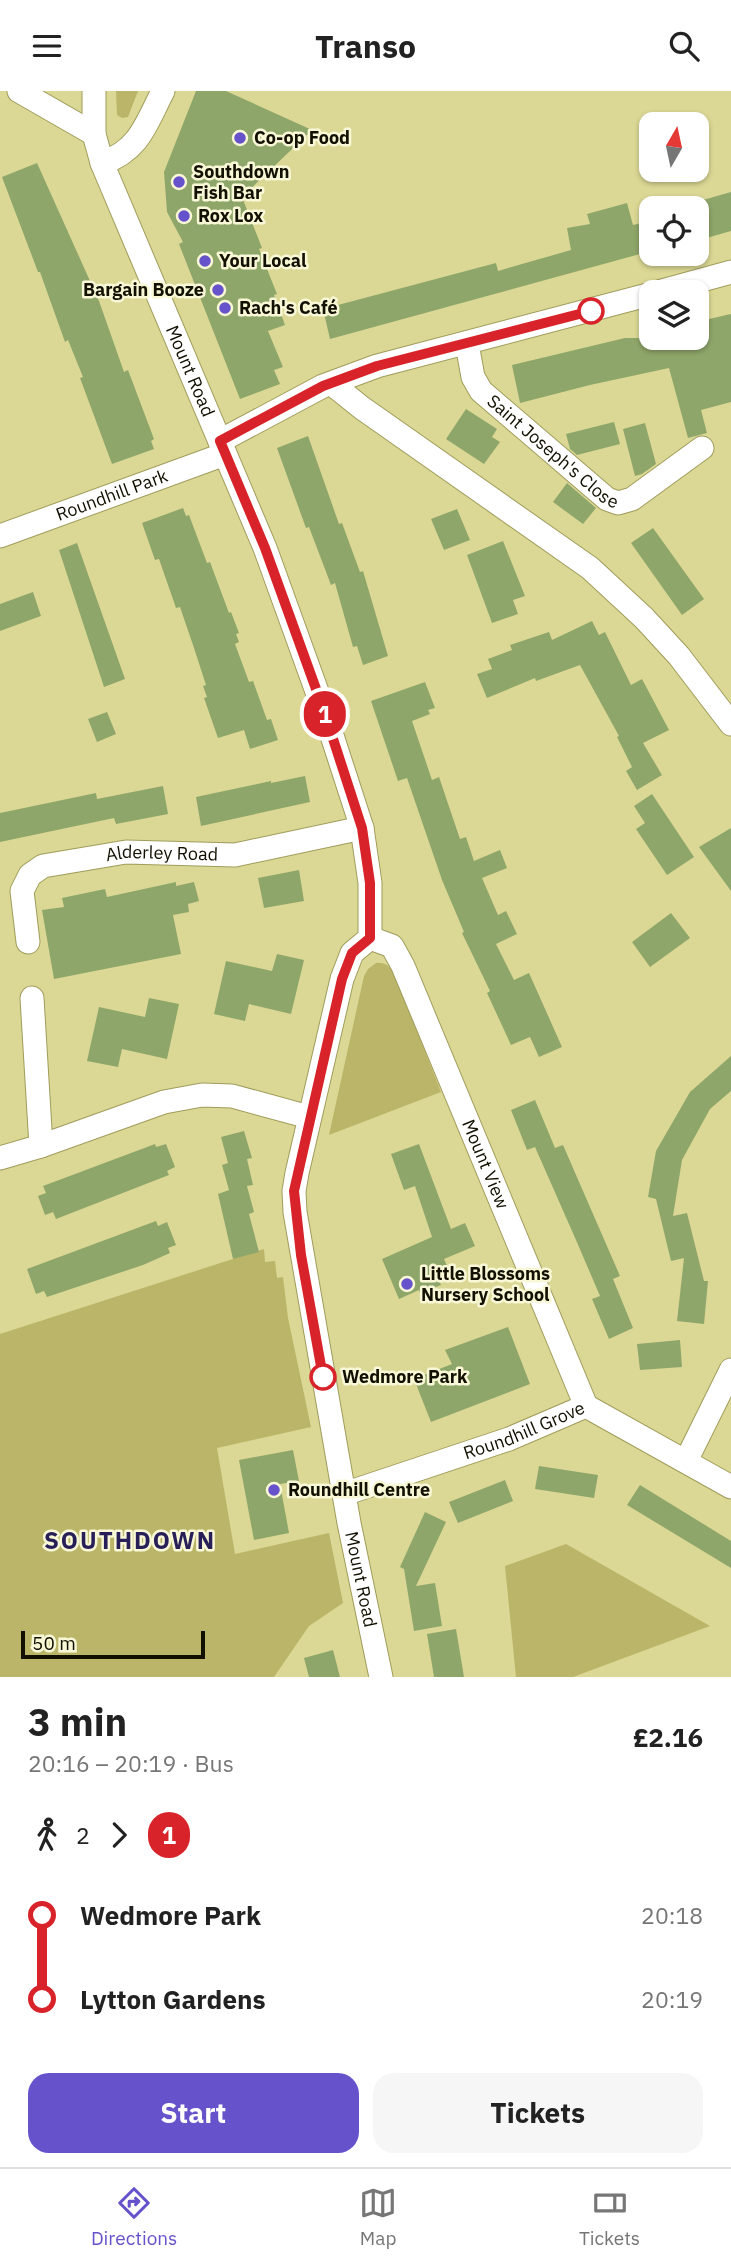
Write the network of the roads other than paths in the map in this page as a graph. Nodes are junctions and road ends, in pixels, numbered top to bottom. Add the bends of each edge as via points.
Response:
1 (19, 91) edge
2 (94, 91) edge
3 (163, 91) edge
4 (94, 134) junction
5 (102, 163) junction
6 (731, 272) edge
7 (702, 280) edge
8 (639, 297) edge
9 (467, 344) junction
10 (332, 384) junction
11 (222, 447) junction
12 (702, 448) dead end
13 (0, 536) edge
14 (731, 724) edge
15 (362, 828) junction
16 (370, 938) junction
17 (28, 942) dead end
18 (32, 998) dead end
19 (309, 1117) junction
20 (41, 1146) junction
21 (0, 1158) edge
22 (731, 1370) edge
23 (586, 1406) junction
24 (686, 1461) junction
25 (731, 1487) edge
26 (344, 1495) junction
27 (381, 1677) edge

1 - 4 street
2 - 4 street, Mount Road
3 - 5 street via 136,142
4 - 5 street, Mount Road
5 - 11 street, Mount Road
6 - 7 street
8 - 9 street, Roundhill Park
9 - 10 street, Roundhill Park via 377,366
9 - 12 street, Saint Joseph's Close via 481,391 607,499 618,503 632,499
10 - 11 street, Roundhill Park
10 - 14 street via 590,568 679,656
11 - 13 street, Roundhill Park
11 - 15 street, Mount Road via 269,559
15 - 16 street, Mount Road via 370,883
15 - 17 street, Alderley Road via 235,855 126,852 43,866 30,876 22,891
16 - 19 street, Mount Road via 352,953 342,979
16 - 23 street, Mount View via 392,946 403,966
18 - 20 street
19 - 20 street via 202,1094 164,1102
19 - 26 street, Mount Road via 294,1191 295,1212
20 - 21 street
22 - 24 street
23 - 24 street, Roundhill Grove
23 - 26 street, Roundhill Grove via 509,1439
24 - 25 street, Roundhill Grove
26 - 27 street, Mount Road

